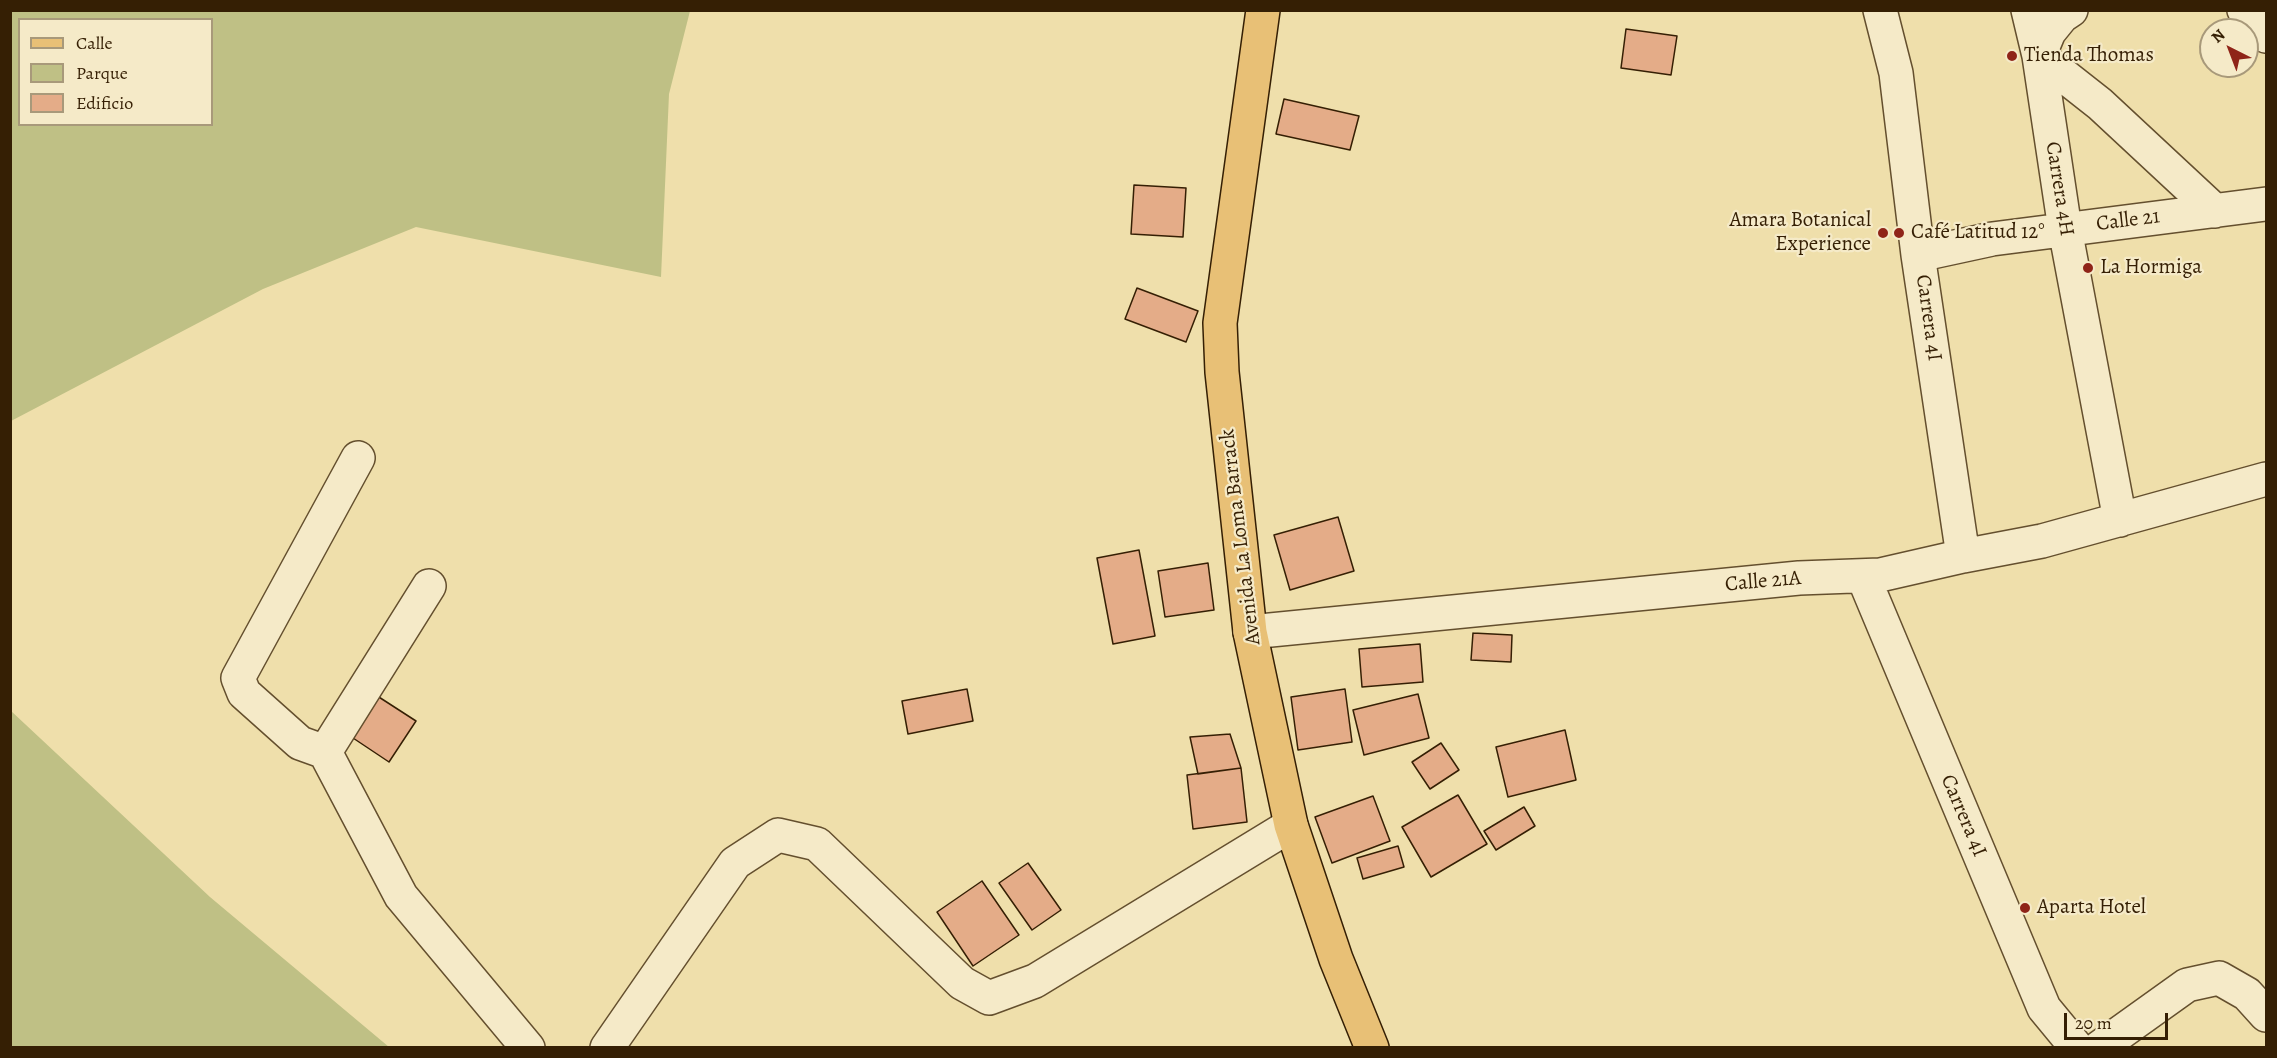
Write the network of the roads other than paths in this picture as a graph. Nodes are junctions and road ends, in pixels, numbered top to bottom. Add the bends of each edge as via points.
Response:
1 (1263, 10) edge
2 (1880, 10) edge
3 (2028, 10) edge
4 (2071, 10) edge
5 (2244, 10) edge
6 (2266, 36) edge
7 (2039, 56) junction
8 (2266, 204) edge
9 (2215, 211) junction
10 (2065, 229) junction
11 (1918, 255) junction
12 (358, 458) dead end
13 (2266, 479) edge
14 (2120, 520) junction
15 (1963, 556) junction
16 (1863, 576) junction
17 (429, 586) dead end
18 (1250, 632) junction
19 (325, 752) junction
20 (1291, 825) junction
21 (2266, 1016) edge
22 (528, 1047) edge
23 (607, 1047) edge
24 (1372, 1047) edge
25 (2077, 1047) edge
26 (2099, 1047) edge

1 - 18 main road, Avenida La Loma Barrack via 1220,323
2 - 11 street, Carrera 4I via 1896,73
3 - 7 street, Carrera 4H
4 - 7 street via 2049,32
5 - 6 street
7 - 9 street via 2100,104
7 - 10 street, Carrera 4H
8 - 9 street, Calle 21
9 - 10 street, Calle 21
10 - 11 street, Calle 21
10 - 14 street, Carrera 4H
11 - 15 street, Carrera 4I
12 - 19 street via 238,678 244,693 300,743
13 - 14 street, Calle 21A
14 - 15 street, Calle 21A via 2042,542
15 - 16 street, Calle 21A
16 - 18 street, Calle 21A
16 - 25 street, Carrera 4I via 2044,1008
17 - 19 street
18 - 20 main road, Avenida La Loma Barrack
19 - 22 street via 401,896
20 - 23 street via 1035,981 989,998 962,983 817,844 778,835 735,863
20 - 24 main road, Avenida La Loma Barrack via 1336,959
21 - 26 street via 2247,994 2219,978 2187,985

